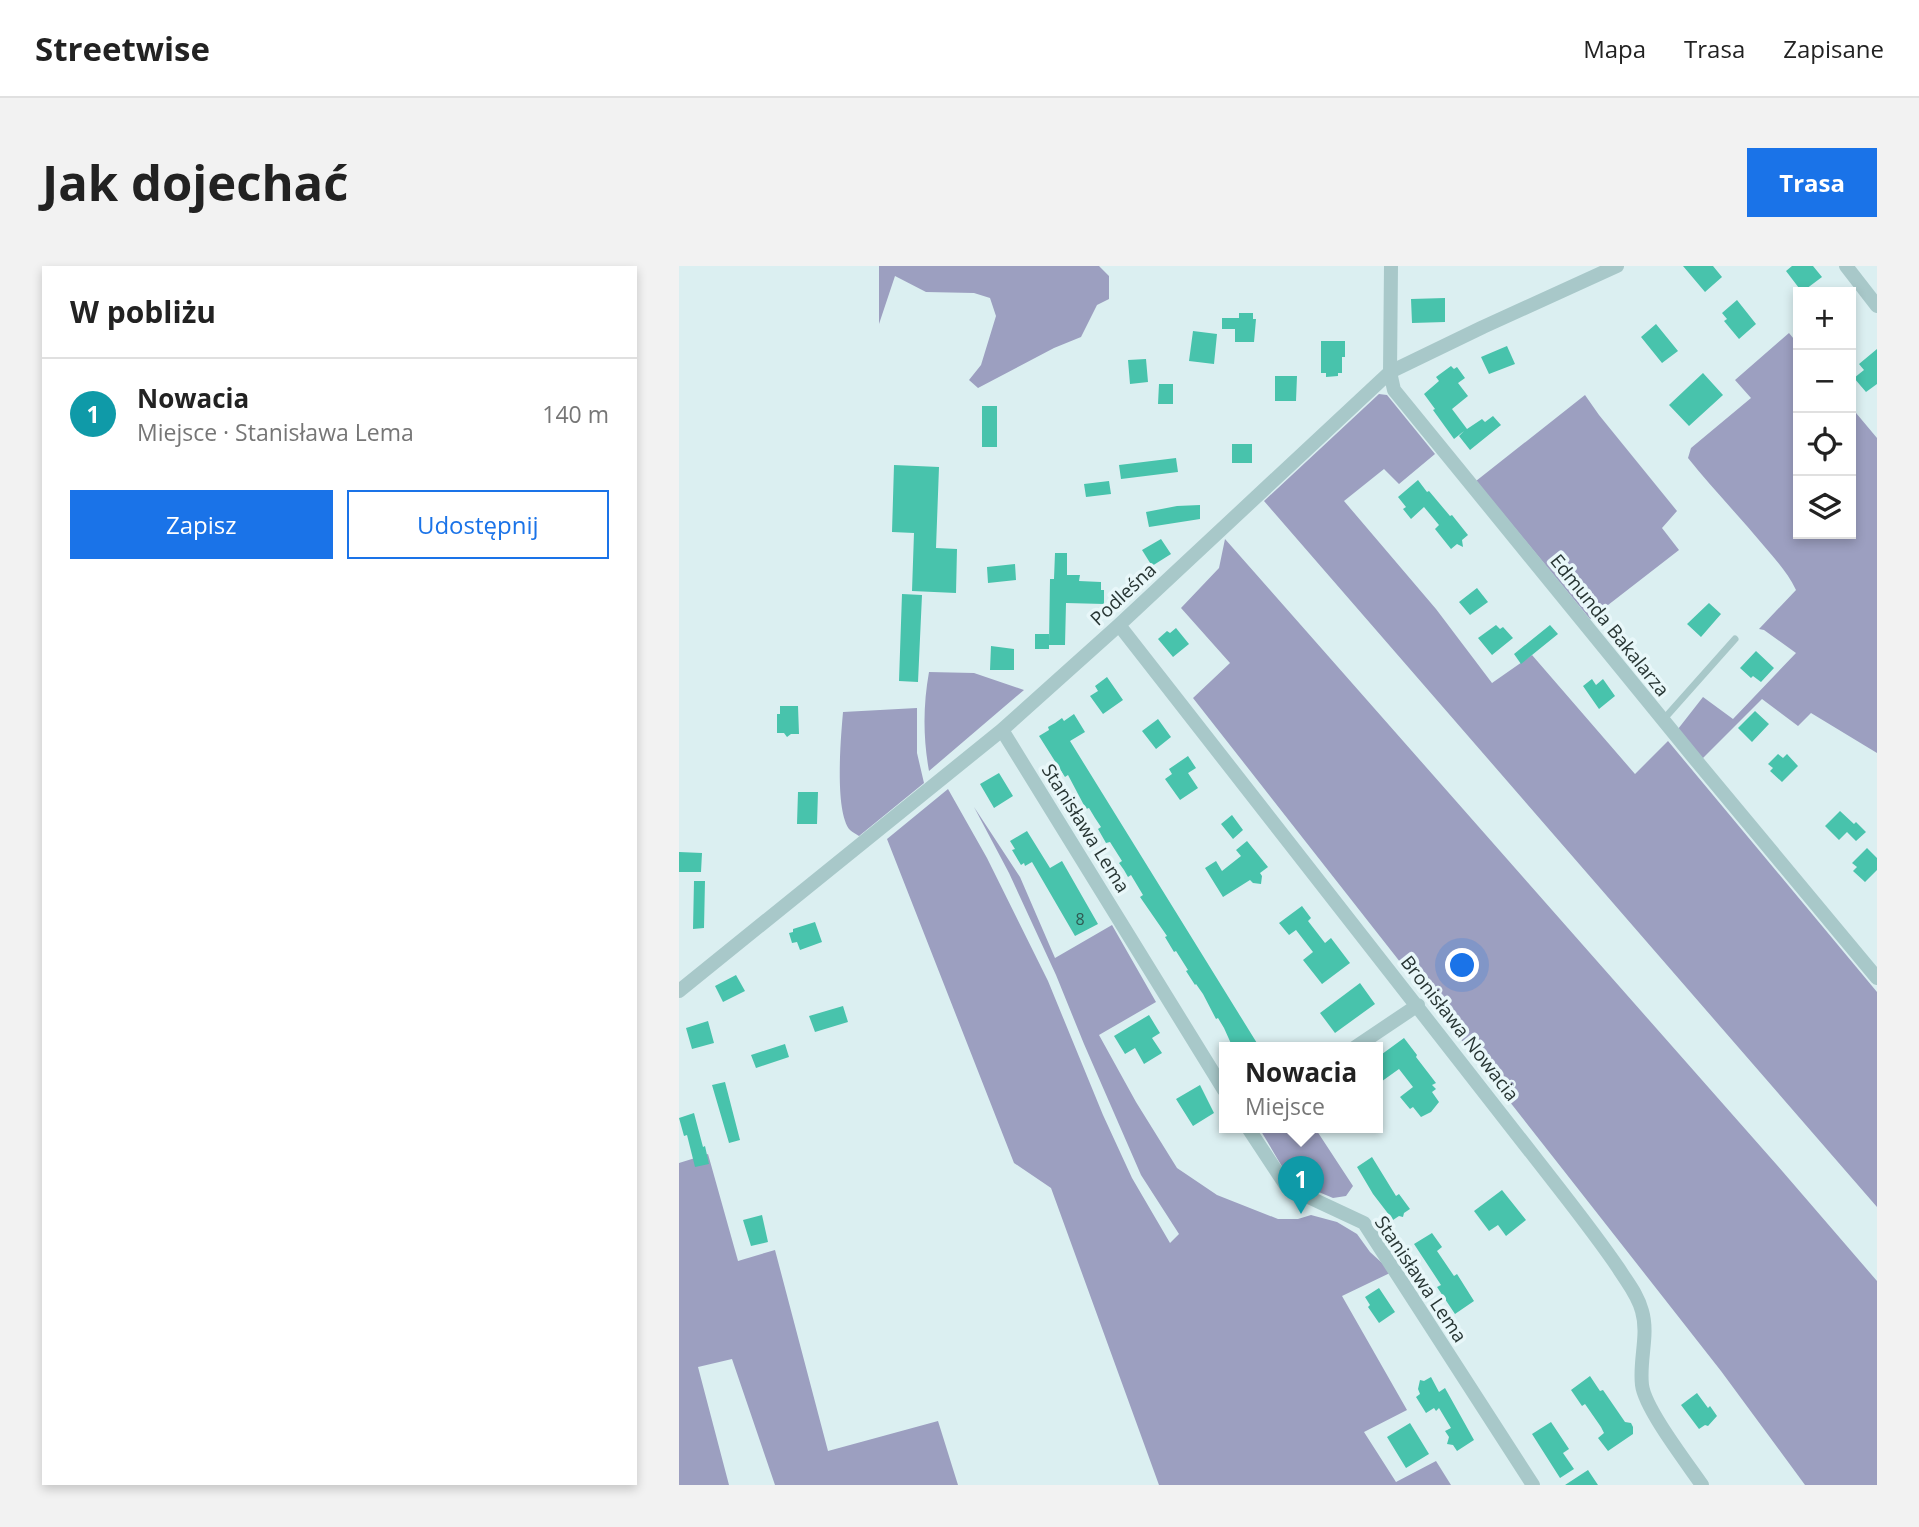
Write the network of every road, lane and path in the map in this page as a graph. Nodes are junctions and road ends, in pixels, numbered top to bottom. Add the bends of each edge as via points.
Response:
1 (1391, 266) edge
2 (1617, 266) edge
3 (1846, 266) edge
4 (1594, 271) edge
5 (1877, 306) edge
6 (1390, 372) junction
7 (1119, 625) junction
8 (1735, 639) dead end
9 (1663, 720) junction
10 (1002, 730) junction
11 (1877, 978) edge
12 (679, 990) edge
13 (1418, 1005) junction
14 (1363, 1042) edge
15 (1219, 1082) edge
16 (1251, 1133) edge
17 (1533, 1485) edge
18 (1702, 1485) edge

1 - 6 street, Edmunda Bakalarza
2 - 4 street, Podleśna
3 - 5 street
4 - 6 street, Podleśna
6 - 7 street, Podleśna
6 - 9 street, Edmunda Bakalarza via 1394,390
7 - 10 street, Podleśna
7 - 13 street, Bronisława Nowacia
8 - 9 lane
9 - 11 street, Edmunda Bakalarza
10 - 12 street, Podleśna
10 - 15 street, Stanisława Lema
13 - 14 street
13 - 18 street, Bronisława Nowacia via 1633,1290 1642,1311 1642,1388 1648,1405
16 - 17 street, Stanisława Lema via 1287,1187 1364,1223

